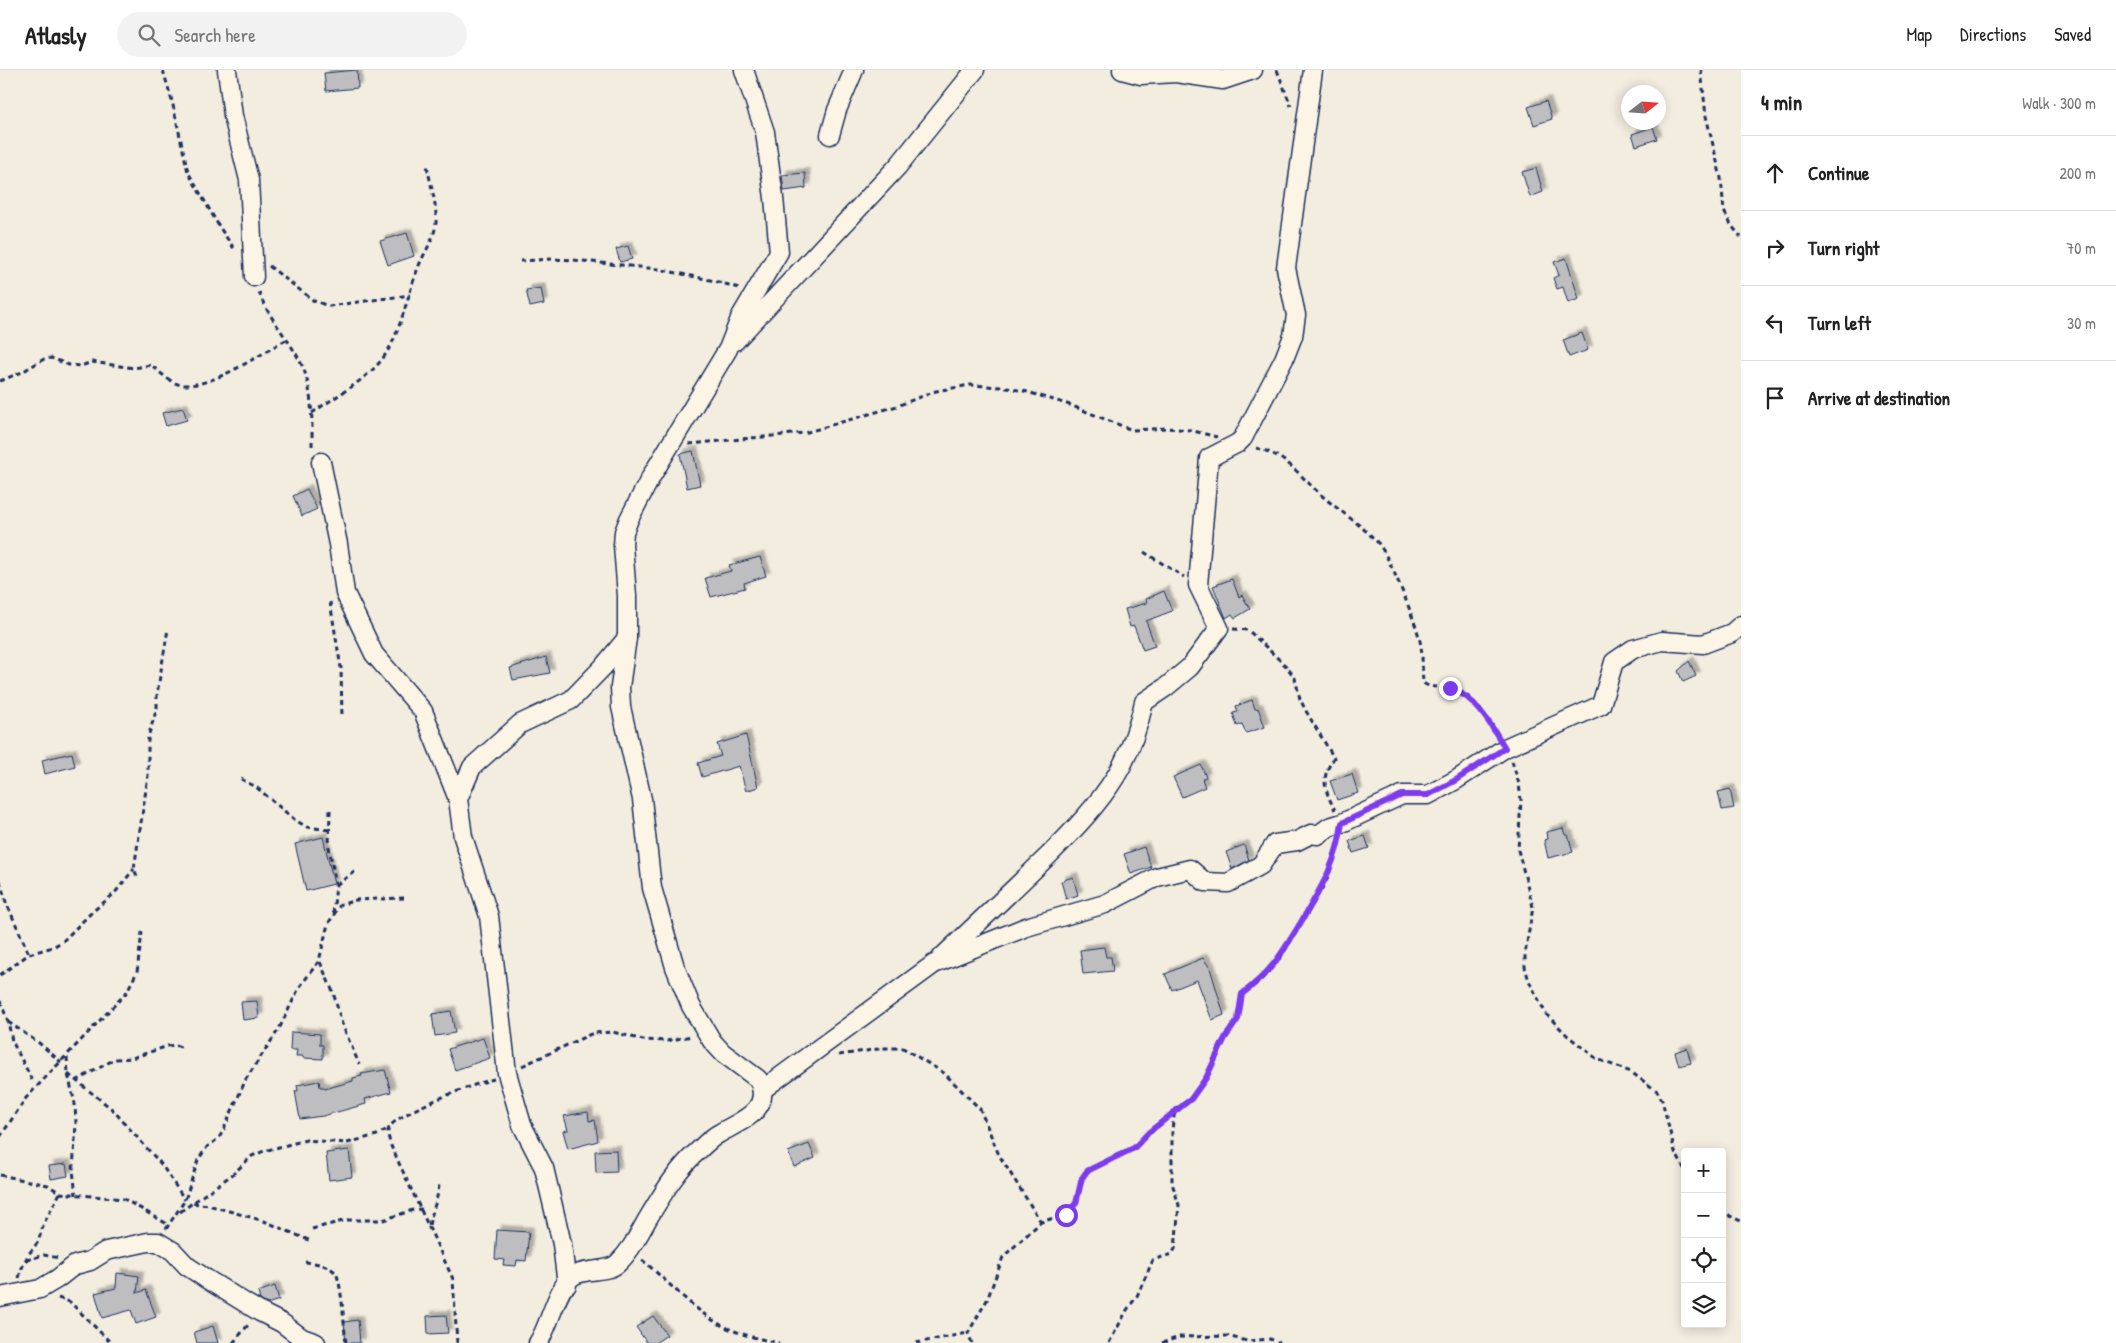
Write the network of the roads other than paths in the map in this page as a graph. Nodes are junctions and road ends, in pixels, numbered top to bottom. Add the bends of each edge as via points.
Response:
1 (227, 70) edge
2 (744, 70) edge
3 (854, 70) edge
4 (975, 70) edge
5 (1122, 70) edge
6 (1253, 70) edge
7 (1313, 70) edge
8 (830, 135) dead end
9 (254, 277) dead end
10 (728, 349) junction
11 (321, 462) dead end
12 (1741, 626) edge
13 (627, 638) junction
14 (458, 799) junction
15 (934, 964) junction
16 (762, 1090) junction
17 (567, 1284) junction
18 (8, 1296) edge
19 (316, 1343) edge
20 (538, 1343) edge

1 - 9 street via 233,116 249,180 245,253
2 - 10 street via 765,132 779,252 741,316
3 - 8 street
4 - 10 street via 898,166
5 - 6 street via 1141,75 1176,73 1223,80
7 - 15 street via 1286,268 1296,315 1293,336 1243,438 1209,458 1198,585 1219,628 1190,667 1144,702 1137,732 1105,794 1032,871
10 - 13 street via 669,446 624,532
11 - 14 street via 345,593 374,654 423,711
12 - 15 street via 1703,644 1662,641 1633,649 1614,662 1601,705 1505,748 1428,795 1402,795 1318,835 1275,844 1261,865 1228,883 1205,882 1190,869 1157,877 1105,904 1026,927
13 - 14 street via 571,700 520,724 472,767
13 - 16 street via 620,687 621,706 642,799 652,888 675,967 707,1034 724,1053 758,1079
14 - 17 street via 463,837 489,916 507,1073 522,1125 544,1168 562,1244
15 - 16 street
16 - 17 street via 759,1104 745,1121 719,1134 697,1151 666,1188 630,1250 615,1266 573,1276
17 - 20 street
18 - 19 street via 40,1289 75,1265 90,1261 106,1251 158,1242 173,1251 187,1266 302,1338

